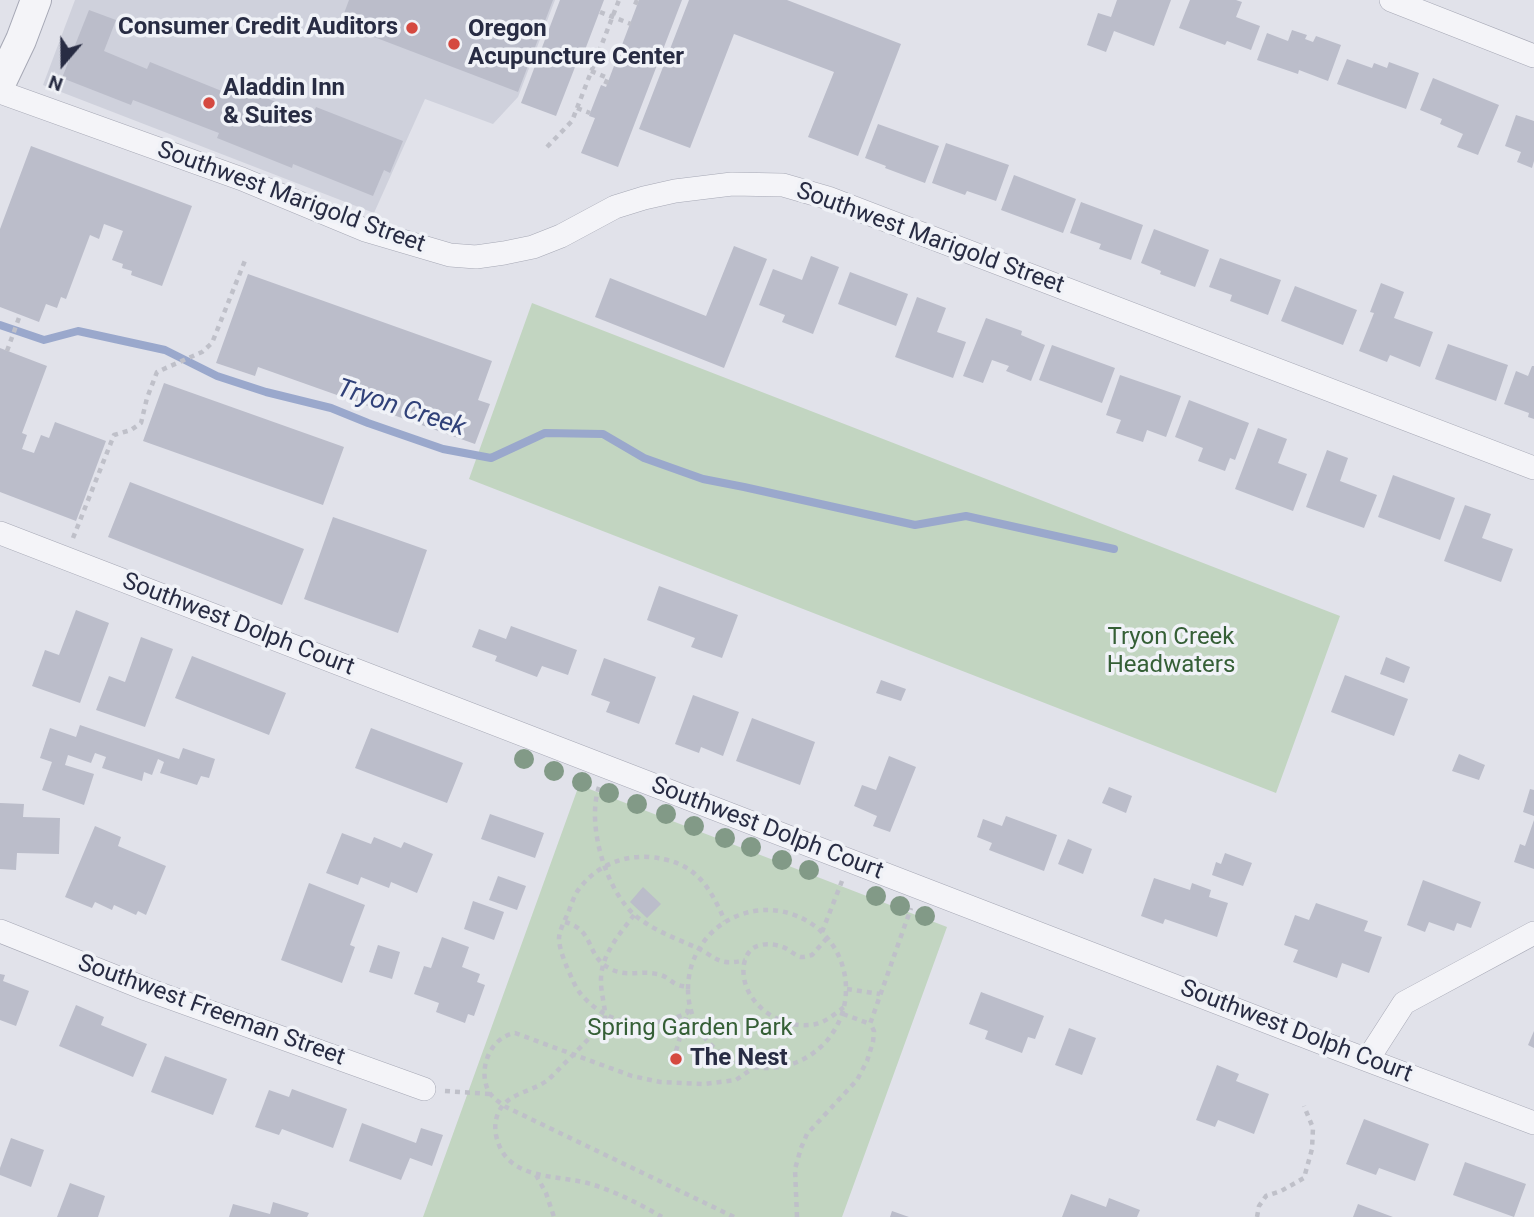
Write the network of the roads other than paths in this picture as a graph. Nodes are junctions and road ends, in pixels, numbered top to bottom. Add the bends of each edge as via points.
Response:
1 (36, 0) edge
2 (1391, 0) edge
3 (1534, 56) edge
4 (0, 83) edge
5 (0, 92) edge
6 (1534, 468) edge
7 (0, 533) edge
8 (0, 931) edge
9 (1534, 933) edge
10 (1368, 1059) junction
11 (424, 1089) road end
12 (1534, 1122) edge

1 - 4 street
2 - 3 street
5 - 6 street, Southwest Marigold Street via 242,179 365,230 450,255 476,257 533,247 615,207 675,191 732,184 783,185 842,202
7 - 10 street, Southwest Dolph Court
8 - 11 street, Southwest Freeman Street
9 - 10 street via 1404,1003
10 - 12 street, Southwest Dolph Court

